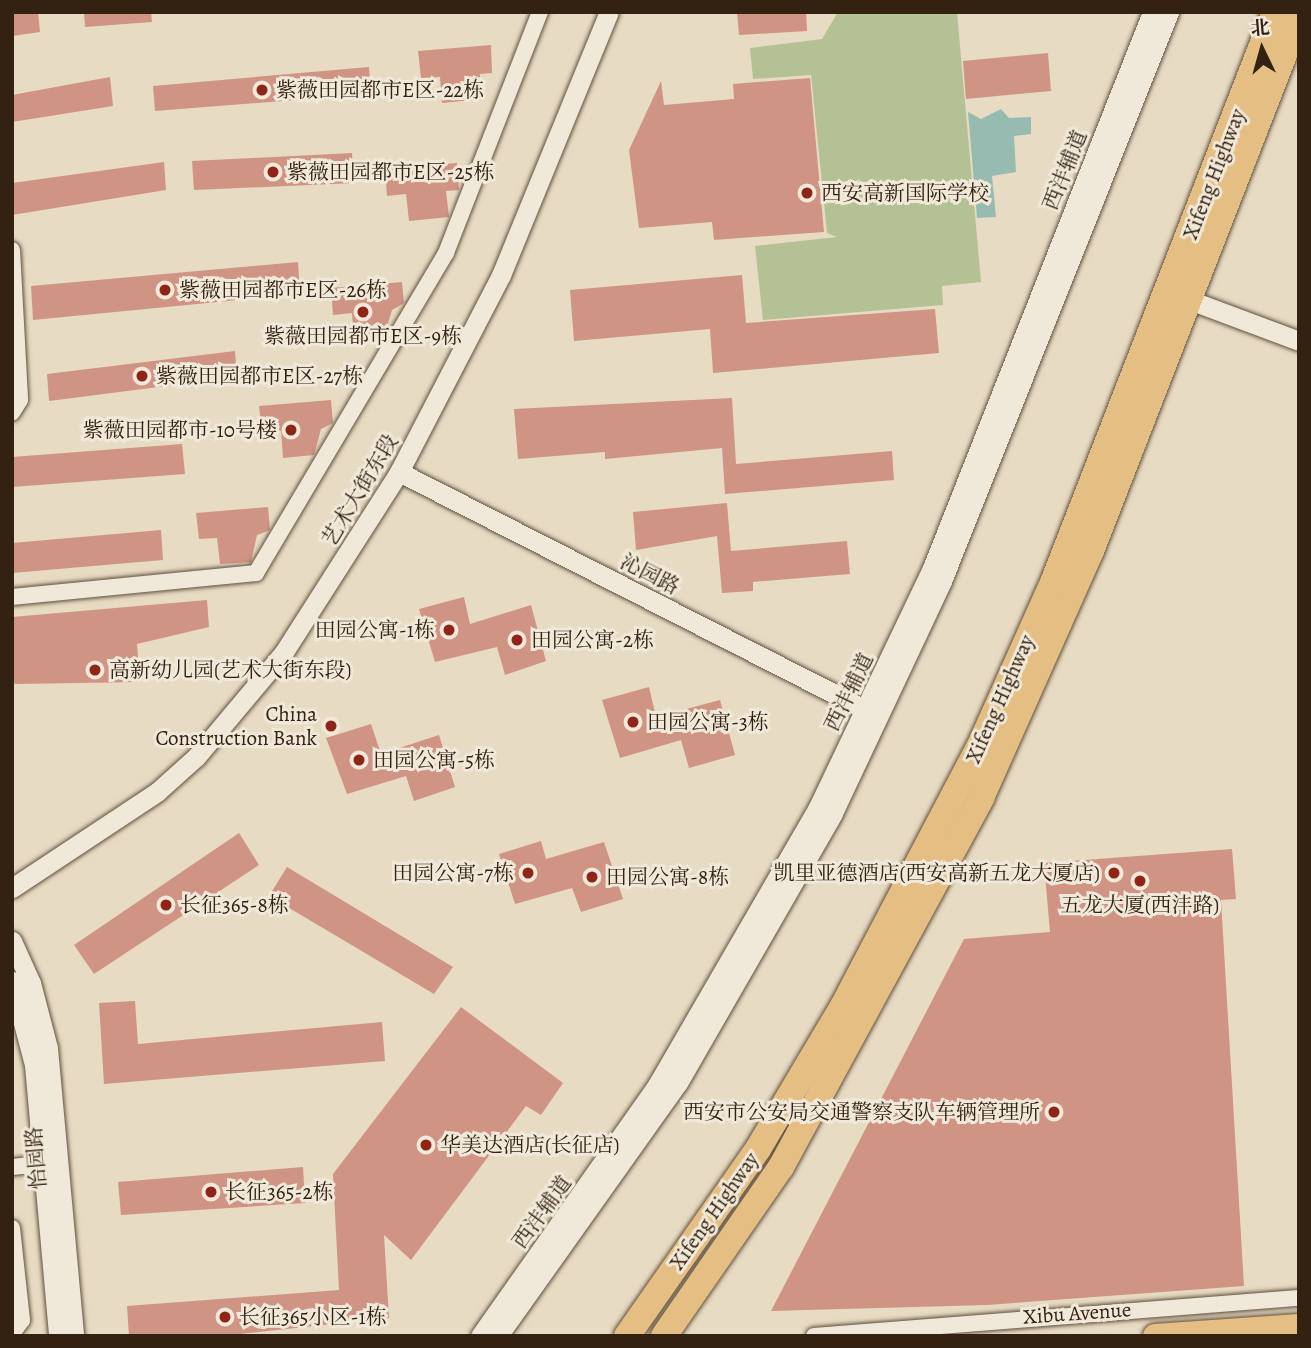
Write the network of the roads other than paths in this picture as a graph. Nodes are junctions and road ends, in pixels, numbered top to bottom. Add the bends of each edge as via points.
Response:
1 (540, 12) edge
2 (609, 12) edge
3 (1152, 12) edge
4 (1169, 12) edge
5 (1275, 12) edge
6 (1299, 16) edge
7 (12, 250) edge
8 (1179, 296) junction
9 (1299, 341) edge
10 (12, 413) edge
11 (399, 472) junction
12 (12, 597) edge
13 (873, 714) junction
14 (12, 888) edge
15 (12, 941) edge
16 (12, 981) edge
17 (43, 1164) junction
18 (12, 1167) edge
19 (12, 1228) edge
20 (1299, 1298) edge
21 (1299, 1326) edge
22 (12, 1334) edge
23 (58, 1336) edge
24 (74, 1336) edge
25 (480, 1336) edge
26 (498, 1336) edge
27 (627, 1336) edge
28 (664, 1336) edge
29 (814, 1336) edge
30 (1156, 1336) edge

1 - 12 street via 446,253 256,573
2 - 11 street, 艺术大街东段 via 513,250
3 - 13 street, 西沣辅道
4 - 13 street, 西沣辅道 via 942,581
5 - 8 highway, Xifeng Highway
6 - 8 highway, Xifeng Highway
7 - 10 street via 20,400
8 - 9 street
8 - 27 highway, Xifeng Highway via 1054,580 922,861 758,1149
8 - 28 highway, Xifeng Highway via 1091,551 981,798 781,1167
11 - 13 street, 沁园路
11 - 14 street, 艺术大街东段 via 284,652 196,757 157,792
13 - 25 street, 西沣辅道 via 717,989 598,1173
13 - 26 street, 西沣辅道 via 709,1034
15 - 24 street, 怡园路 via 31,983 48,1048
16 - 17 street, 怡园路 via 29,1033
17 - 18 street
17 - 23 street, 怡园路
19 - 22 street via 22,1320
20 - 29 street, Xibu Avenue
21 - 30 main road, Xibu Avenue

